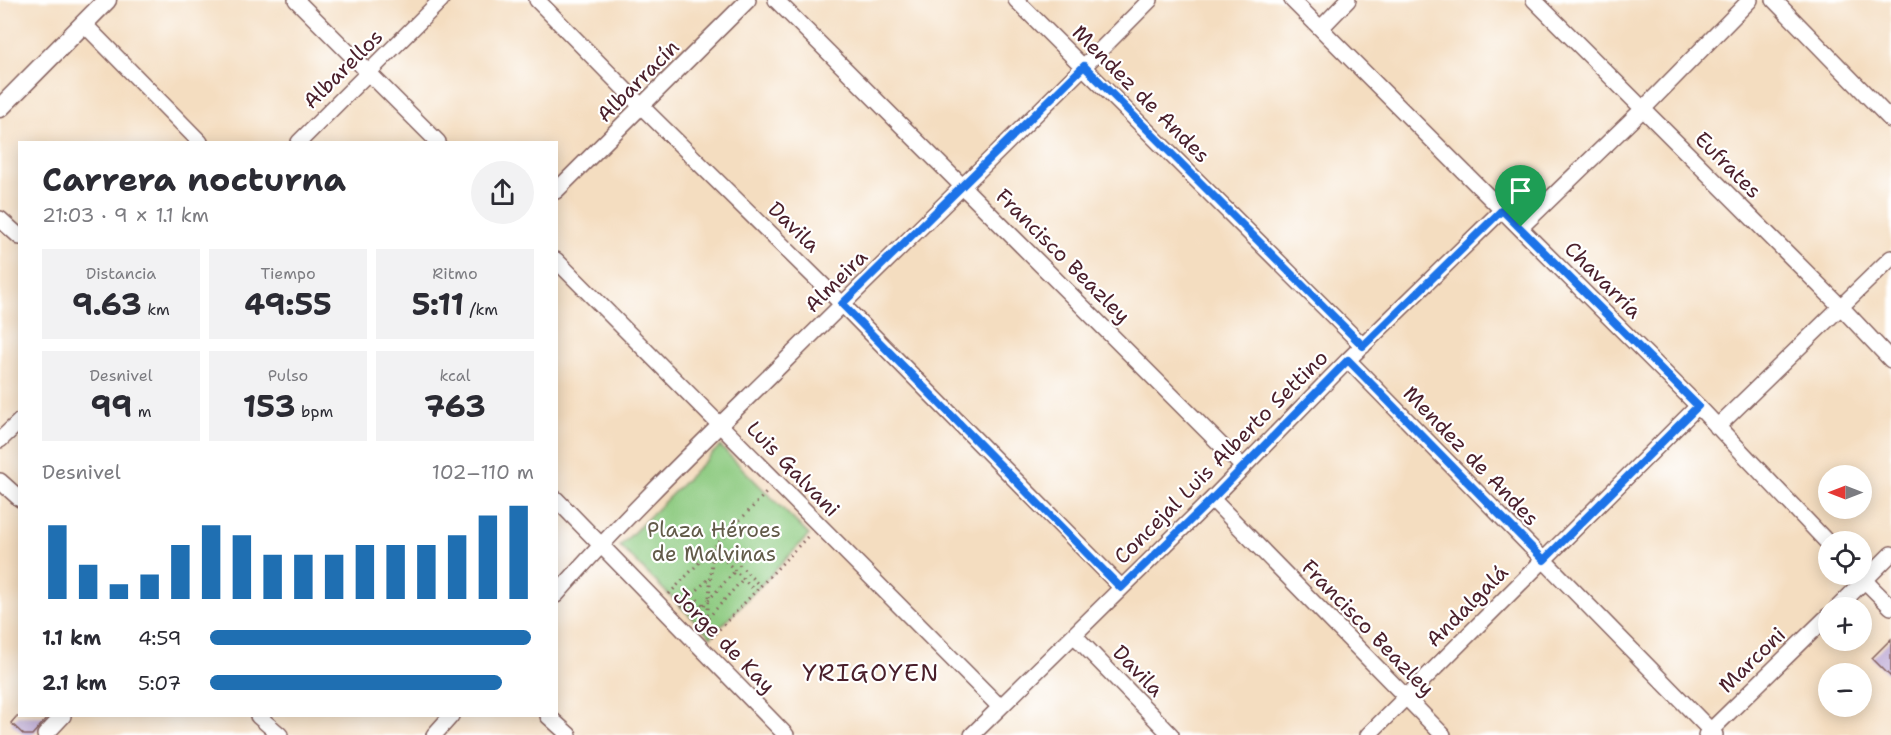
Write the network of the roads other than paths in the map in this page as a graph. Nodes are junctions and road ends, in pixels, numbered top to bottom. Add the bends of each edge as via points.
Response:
1 (296, 0) edge
2 (441, 0) edge
3 (537, 0) edge
4 (748, 0) edge
5 (776, 0) edge
6 (1016, 0) edge
7 (1149, 0) edge
8 (1292, 0) edge
9 (1348, 0) edge
10 (1534, 0) edge
11 (1750, 0) edge
12 (1774, 0) edge
13 (100, 2) edge
14 (84, 24) junction
15 (1321, 28) junction
16 (1084, 66) junction
17 (369, 73) junction
18 (642, 107) junction
19 (0, 108) edge
20 (1643, 109) junction
21 (1891, 120) edge
22 (199, 141) edge
23 (300, 141) edge
24 (437, 141) edge
25 (963, 185) junction
26 (558, 190) edge
27 (1502, 210) junction
28 (0, 219) edge
29 (1521, 227) junction
30 (18, 235) edge
31 (1891, 258) edge
32 (558, 262) edge
33 (842, 304) junction
34 (1841, 307) junction
35 (1363, 346) junction
36 (1348, 360) junction
37 (1891, 360) edge
38 (1698, 406) junction
39 (18, 423) edge
40 (720, 424) junction
41 (1717, 427) junction
42 (0, 440) edge
43 (1243, 466) junction
44 (0, 482) edge
45 (18, 498) edge
46 (1212, 499) junction
47 (558, 502) edge
48 (1818, 533) edge
49 (601, 544) junction
50 (1891, 554) edge
51 (1544, 560) junction
52 (1872, 569) edge
53 (1855, 585) edge
54 (1868, 585) edge
55 (1121, 588) junction
56 (558, 593) edge
57 (1846, 597) edge
58 (1891, 607) edge
59 (1818, 626) edge
60 (1074, 636) junction
61 (1405, 697) junction
62 (1000, 707) junction
63 (62, 717) edge
64 (259, 717) edge
65 (450, 717) edge
66 (549, 717) edge
67 (1711, 733) edge
68 (45, 735) edge
69 (280, 735) edge
70 (434, 735) edge
71 (569, 735) edge
72 (786, 735) edge
73 (972, 735) edge
74 (1171, 735) edge
75 (1368, 735) edge
76 (1443, 735) edge

1 - 17 street
2 - 17 street, Albarellos
3 - 18 street, Davila
4 - 18 street, Albarracín
5 - 25 street, Francisco Beazley
6 - 16 street, Mendez de Andes
7 - 16 street, Almeira
8 - 15 street, Chavarría
9 - 15 street
10 - 20 street, Eufrates
11 - 20 street
12 - 21 street
13 - 14 street
14 - 19 street
14 - 22 street
15 - 27 street, Chavarría
16 - 25 street, Almeira
16 - 35 street, Mendez de Andes
17 - 23 street, Albarellos
17 - 24 street
18 - 26 street, Albarracín
18 - 33 street, Davila
20 - 29 street
20 - 34 street, Eufrates
25 - 33 street, Almeira
25 - 43 street, Francisco Beazley
27 - 29 street, Chavarría
27 - 35 street, Concejal Luis Alberto Settino
28 - 30 street
29 - 38 street, Chavarría
31 - 34 street
32 - 40 street, Luis Galvani
33 - 40 street, Almeira
33 - 55 street, Davila
34 - 37 street, Eufrates
34 - 41 street
35 - 36 street, Concejal Luis Alberto Settino
36 - 43 street, Concejal Luis Alberto Settino
36 - 51 street, Mendez de Andes
38 - 41 street, Chavarría
38 - 51 street, Andalgalá
39 - 42 street
40 - 49 street, Almeira
40 - 62 street, Luis Galvani
41 - 48 street, Chavarría
43 - 46 street, Concejal Luis Alberto Settino
44 - 45 street
46 - 55 street, Concejal Luis Alberto Settino
46 - 61 street, Francisco Beazley
47 - 49 street, Jorge de Kay
49 - 56 street, Almeira
49 - 72 street, Jorge de Kay
50 - 52 street
51 - 61 street, Andalgalá
51 - 67 street, Mendez de Andes
53 - 57 street
54 - 58 street
55 - 60 street, Concejal Luis Alberto Settino
59 - 67 street, Marconi
60 - 62 street, Concejal Luis Alberto Settino
60 - 74 street, Davila
61 - 75 street, Andalgalá
61 - 76 street, Francisco Beazley
62 - 73 street, Concejal Luis Alberto Settino
63 - 68 street
64 - 69 street
65 - 70 street
66 - 71 street

